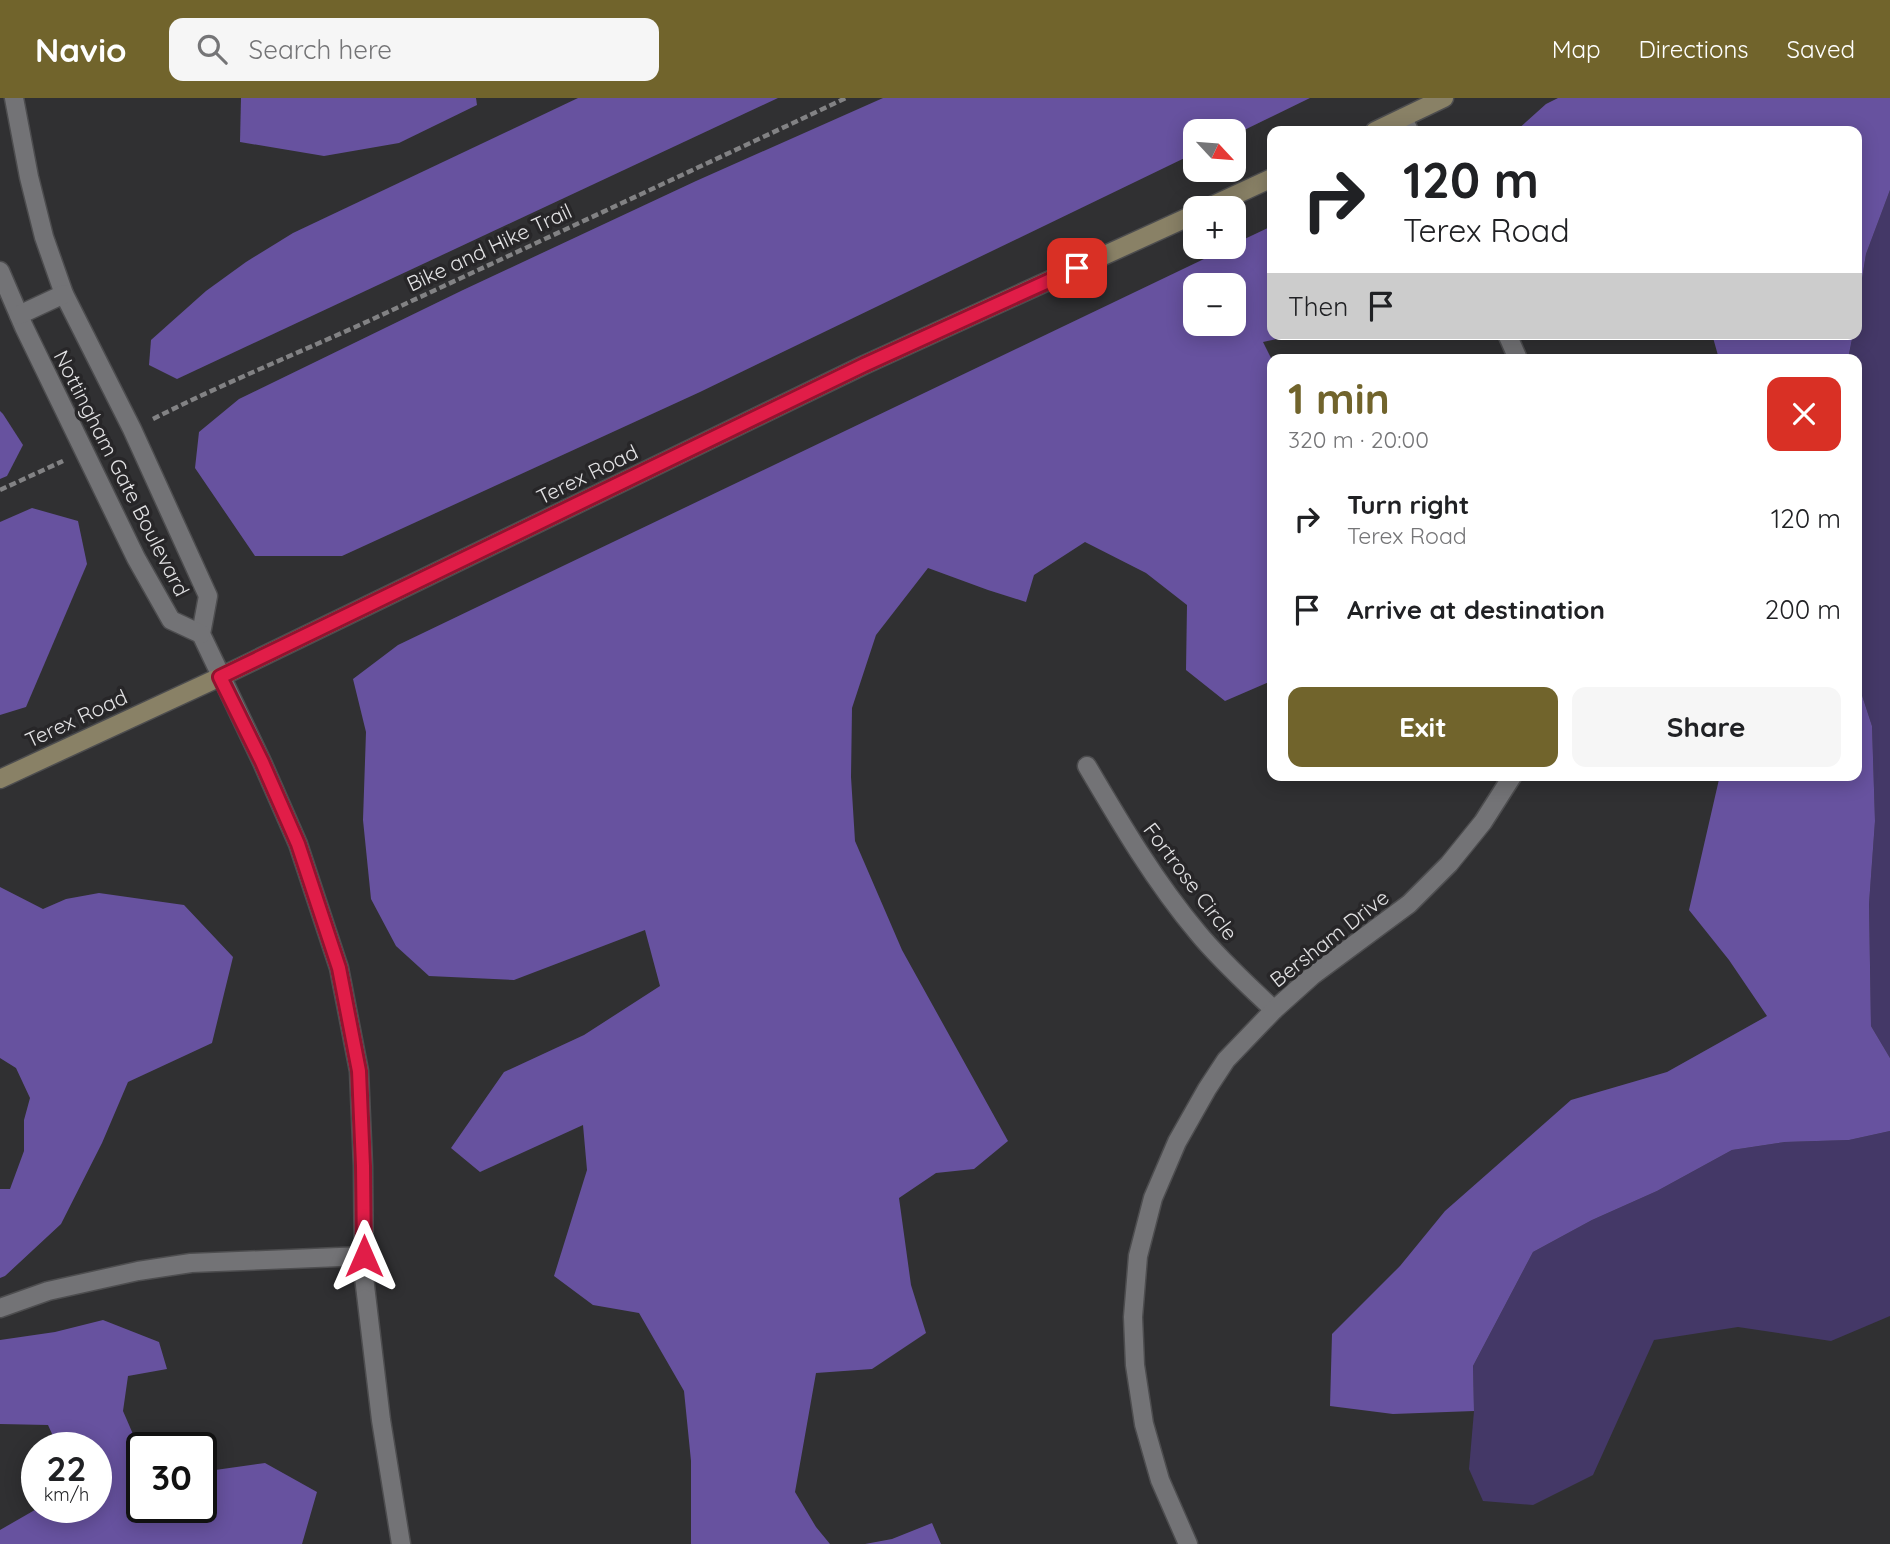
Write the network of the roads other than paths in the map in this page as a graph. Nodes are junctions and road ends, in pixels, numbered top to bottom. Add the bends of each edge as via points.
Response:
1 (14, 98) edge
2 (1444, 98) edge
3 (1406, 125) edge
4 (1267, 180) edge
5 (1233, 196) edge
6 (1183, 219) edge
7 (0, 271) edge
8 (64, 295) junction
9 (19, 315) junction
10 (201, 634) junction
11 (220, 677) junction
12 (1087, 766) dead end
13 (0, 779) edge
14 (1509, 781) edge
15 (1274, 1010) junction
16 (364, 1256) junction
17 (0, 1308) edge
18 (401, 1544) edge
19 (1188, 1544) edge

1 - 8 street, Nottingham Gate Boulevard via 44,237
2 - 3 main road
4 - 5 main road
6 - 11 main road, Terex Road via 864,365
7 - 9 street, Nottingham Gate Boulevard
8 - 9 street
8 - 10 street, Nottingham Gate Boulevard via 132,429 208,596
9 - 10 street, Nottingham Gate Boulevard via 136,558 171,620
10 - 11 street
11 - 13 main road, Terex Road
11 - 16 street via 298,844 339,968 359,1071
12 - 15 street, Fortrose Circle via 1137,850 1196,931
14 - 15 street, Bersham Drive via 1449,864 1409,904 1312,975
15 - 19 street, Bersham Drive via 1226,1060 1177,1142 1153,1198 1138,1256 1133,1317 1144,1424 1160,1480
16 - 17 street via 191,1263 48,1291
16 - 18 street via 381,1420

